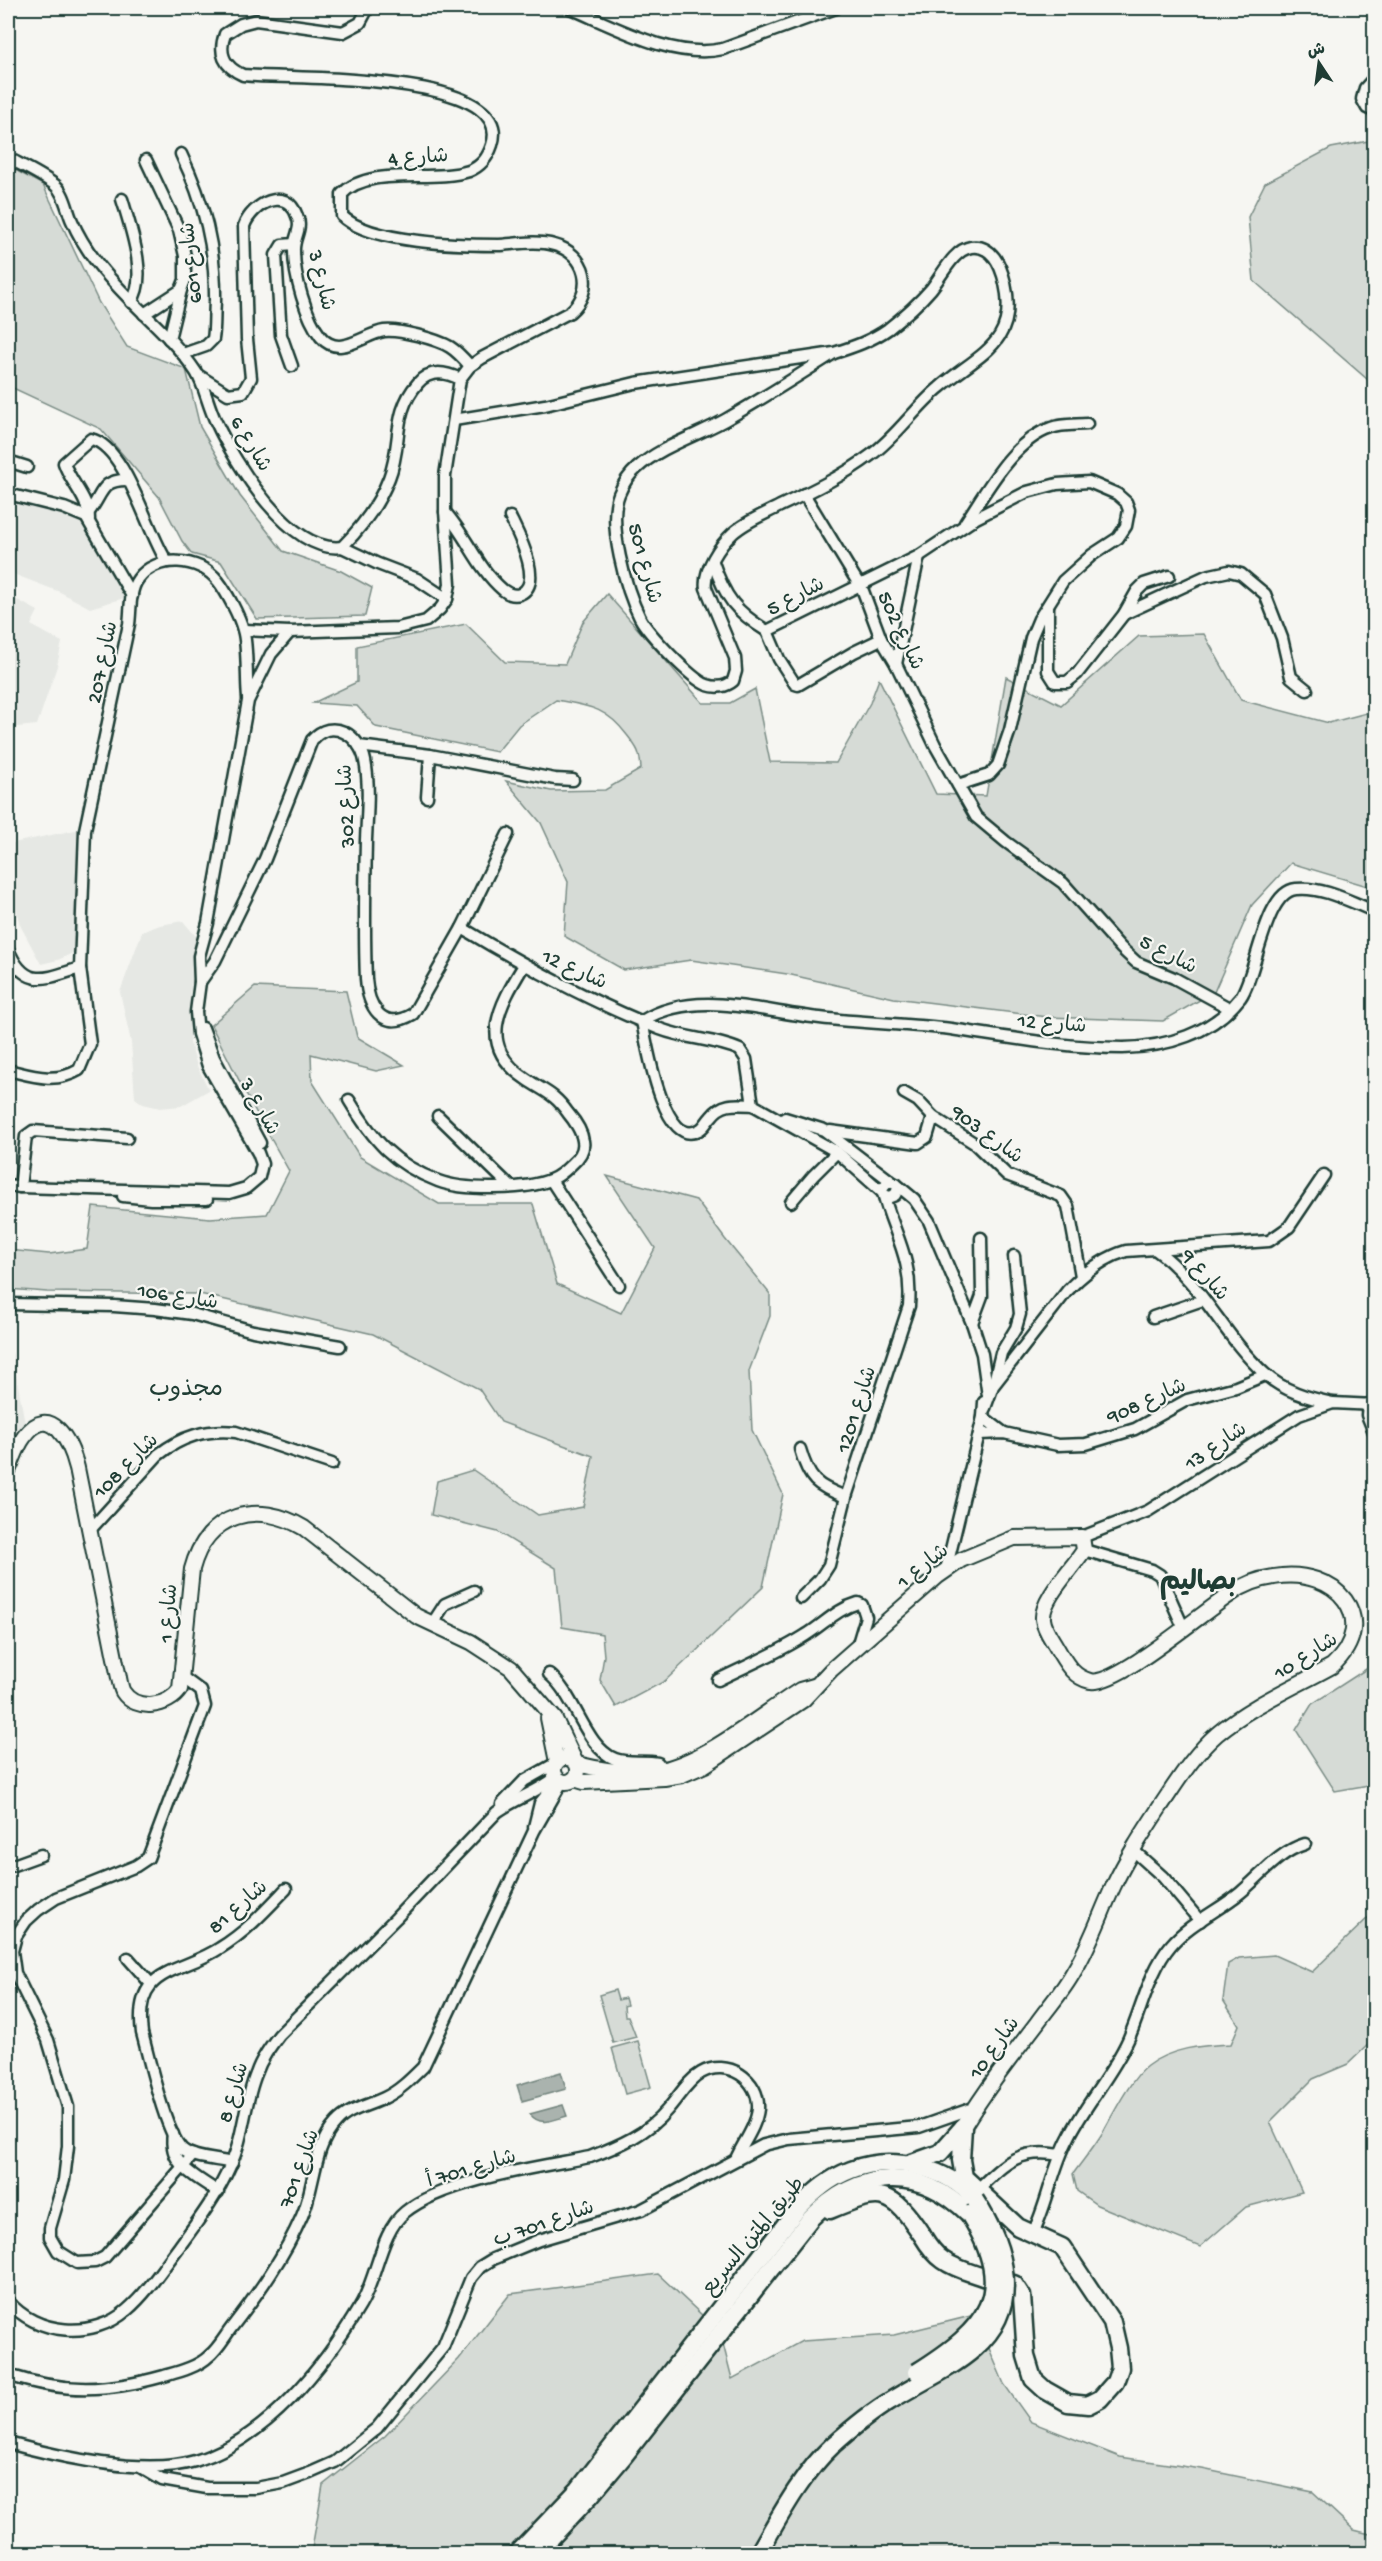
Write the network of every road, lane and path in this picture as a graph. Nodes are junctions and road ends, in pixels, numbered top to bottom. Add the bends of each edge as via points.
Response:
1 (368, 8) edge
2 (570, 8) edge
3 (836, 8) edge
4 (1374, 78) edge
5 (1374, 111) edge
6 (181, 154) dead end
7 (8, 158) edge
8 (146, 160) dead end
9 (122, 199) dead end
10 (294, 244) junction
11 (181, 290) junction
12 (131, 302) junction
13 (144, 314) junction
14 (169, 339) junction
15 (834, 353) junction
16 (183, 354) junction
17 (292, 366) dead end
18 (470, 366) junction
19 (198, 375) junction
20 (460, 379) junction
21 (454, 420) junction
22 (1088, 424) dead end
23 (8, 461) edge
24 (27, 467) dead end
25 (128, 480) junction
26 (8, 494) edge
27 (804, 494) junction
28 (445, 511) junction
29 (89, 516) junction
30 (510, 518) dead end
31 (964, 526) junction
32 (342, 547) junction
33 (919, 556) junction
34 (167, 562) junction
35 (713, 562) junction
36 (1169, 576) dead end
37 (859, 584) junction
38 (132, 596) junction
39 (447, 599) junction
40 (1048, 605) junction
41 (1124, 614) junction
42 (244, 630) junction
43 (767, 631) junction
44 (290, 632) junction
45 (881, 639) junction
46 (896, 664) junction
47 (1307, 690) dead end
48 (248, 701) junction
49 (360, 746) junction
50 (430, 755) junction
51 (573, 780) dead end
52 (958, 785) junction
53 (427, 797) dead end
54 (508, 834) dead end
55 (1374, 911) edge
56 (462, 928) junction
57 (8, 948) edge
58 (524, 965) junction
59 (80, 968) junction
60 (200, 982) junction
61 (1229, 1008) junction
62 (642, 1021) junction
63 (8, 1070) edge
64 (904, 1093) dead end
65 (349, 1100) dead end
66 (753, 1105) junction
67 (438, 1116) dead end
68 (776, 1117) junction
69 (933, 1117) junction
70 (824, 1130) junction
71 (127, 1138) dead end
72 (837, 1152) junction
73 (1324, 1174) dead end
74 (551, 1180) junction
75 (8, 1185) edge
76 (510, 1186) junction
77 (20, 1187) junction
78 (889, 1190) junction
79 (791, 1202) dead end
80 (981, 1238) dead end
81 (1156, 1250) junction
82 (1014, 1256) dead end
83 (1081, 1276) junction
84 (619, 1285) dead end
85 (1203, 1300) junction
86 (8, 1304) edge
87 (1153, 1317) dead end
88 (972, 1323) junction
89 (340, 1346) dead end
90 (1266, 1375) junction
91 (993, 1386) junction
92 (1333, 1403) junction
93 (1371, 1405) edge
94 (985, 1408) junction
95 (1374, 1432) edge
96 (979, 1434) junction
97 (1004, 1434) junction
98 (800, 1449) dead end
99 (332, 1464) dead end
100 (8, 1471) edge
101 (846, 1497) junction
102 (90, 1530) junction
103 (1083, 1544) junction
104 (946, 1570) junction
105 (474, 1591) dead end
106 (801, 1598) dead end
107 (432, 1624) junction
108 (1184, 1629) junction
109 (855, 1650) junction
110 (549, 1674) dead end
111 (183, 1677) junction
112 (718, 1680) dead end
113 (545, 1708) junction
114 (576, 1763) junction
115 (561, 1774) junction
116 (663, 1774) junction
117 (497, 1812) junction
118 (1305, 1844) dead end
119 (1133, 1850) junction
120 (41, 1855) dead end
121 (8, 1867) edge
122 (286, 1889) dead end
123 (1200, 1921) junction
124 (128, 1958) dead end
125 (151, 1984) junction
126 (976, 2107) junction
127 (964, 2125) junction
128 (173, 2133) junction
129 (194, 2155) junction
130 (1060, 2155) junction
131 (736, 2159) junction
132 (232, 2163) junction
133 (907, 2165) junction
134 (182, 2167) junction
135 (218, 2192) junction
136 (971, 2194) junction
137 (810, 2219) junction
138 (1032, 2235) junction
139 (986, 2278) dead end
140 (1014, 2284) dead end
141 (8, 2301) edge
142 (8, 2375) edge
143 (8, 2443) edge
144 (176, 2465) junction
145 (140, 2467) junction
146 (177, 2483) junction
147 (517, 2553) edge
148 (536, 2553) edge
149 (746, 2553) edge
150 (758, 2553) edge

1 - 18 street, شارع 4 via 360,23 343,32 277,21 248,21 225,34 221,52 227,66 243,75 402,84 469,101 487,115 493,124 494,139 484,162 471,170 446,176 374,178 349,187 340,200 342,216 348,222 391,236 452,244 548,243 563,248 581,263 586,284 576,307
2 - 3 street via 650,40 708,53
4 - 5 street via 1362,99
6 - 16 street, شارع 601 via 210,231 215,295 213,339 206,346
7 - 12 street, شارع 6 via 56,186 85,246
8 - 11 street via 178,230 186,269
9 - 12 street via 139,279 138,293
10 - 17 street via 282,245 276,255 281,335
10 - 18 street, شارع 3 via 307,311 326,343 344,346 391,330 438,341
10 - 19 street, شارع 3 via 299,222 285,201 268,201 252,210 244,235 252,378 243,392 228,394
11 - 13 street
11 - 14 street
12 - 13 street, شارع 6
13 - 14 street, شارع 6
14 - 16 street, شارع 6
15 - 21 street via 634,383 545,405
15 - 27 street via 889,328 931,289 959,253 971,247 984,248 994,256 1004,277 1009,311 995,345 939,387 874,453
15 - 35 street, شارع 501 via 723,420 653,456 635,469 618,496 613,523 616,541 643,623 694,677 721,687 735,678 737,666 706,588 705,577
16 - 19 street, شارع 6
18 - 20 street, شارع 4
19 - 32 street, شارع 6 via 234,458 285,525 323,545
20 - 21 street, شارع 4
20 - 32 street via 433,374 409,393 399,416 395,458 388,481 363,524
21 - 28 street via 445,476
22 - 31 street via 1051,428 1028,440 1003,468
23 - 24 street
25 - 29 street via 109,483
25 - 29 street via 102,441 91,439 64,462
25 - 34 street
26 - 29 street
27 - 35 street via 741,526 725,541
27 - 37 street, شارع 502
28 - 30 street via 492,578 502,590 513,595 526,589 530,578 525,548
28 - 39 street via 450,566
29 - 38 street
31 - 33 street, شارع 5
31 - 40 street, شارع 5 via 1011,499 1057,484 1089,482 1126,502 1126,526 1118,538 1063,581
32 - 39 street, شارع 6 via 417,579
33 - 37 street, شارع 5
33 - 46 street
34 - 38 street, شارع 207 via 139,577
34 - 42 street via 185,562 210,573
35 - 43 street, شارع 5 via 730,601 747,619
36 - 41 street via 1144,585
37 - 43 street, شارع 5
37 - 45 street, شارع 502
38 - 59 street, شارع 207 via 85,830
39 - 44 street via 426,621 410,626
40 - 41 street via 1048,671 1052,680 1061,682 1077,674
40 - 52 street, شارع 5 via 1031,638 998,765 989,776
41 - 47 street via 1206,576 1241,574 1265,594 1292,677
42 - 44 street
42 - 48 street
43 - 45 street via 779,659 798,685
44 - 48 street via 272,654
45 - 46 street, شارع 502
46 - 52 street, شارع 502
48 - 60 street, شارع 3 via 199,956
49 - 50 street
49 - 56 street, شارع 302 via 365,760 367,810 366,979 370,1004 378,1014 395,1020 412,1014
49 - 60 street, شارع 302 via 339,729 322,732 312,740 265,859 215,961
50 - 51 street
50 - 53 street
52 - 61 street, شارع 5 via 984,825 1063,883 1136,962
54 - 56 street
55 - 61 street, شارع 12 via 1328,893 1296,889 1286,893 1272,911 1240,997
56 - 58 street, شارع 12
57 - 59 street via 27,977 46,979
58 - 62 street, شارع 12
58 - 74 street via 503,1000 496,1042 504,1060 556,1097 583,1141 581,1155
59 - 63 street, شارع 207 via 90,1044 79,1070 43,1079
60 - 77 street, شارع 3 via 196,1012 213,1058 266,1155 266,1174 261,1184 243,1196 211,1199 151,1199 82,1189
61 - 62 street, شارع 12 via 1210,1025 1184,1038 1120,1048 810,1017 731,1005 668,1010
62 - 66 street, شارع 12 via 740,1050 746,1056
62 - 66 street via 661,1102 683,1130 701,1129 723,1106
64 - 69 street
65 - 76 street via 386,1152 409,1166 439,1182 474,1188
66 - 68 street
67 - 76 street
68 - 70 street
68 - 72 street
69 - 70 street, شارع 903 via 927,1137 918,1143
69 - 83 street, شارع 903 via 974,1143 1007,1175 1066,1200
70 - 78 street via 860,1158
71 - 77 street via 28,1133
72 - 78 street
72 - 79 street
73 - 81 street via 1289,1227 1269,1241
74 - 76 street
74 - 84 street
75 - 77 street, شارع 3
78 - 88 street via 924,1212
78 - 101 street, شارع 1201 via 894,1223 909,1271 909,1306
80 - 88 street via 982,1296
81 - 83 street, شارع 9 via 1117,1254
81 - 85 street, شارع 9 via 1178,1267
82 - 91 street via 1020,1314 1001,1353
83 - 91 street, شارع 9
85 - 87 street
85 - 90 street, شارع 9
86 - 89 street, شارع 106 via 155,1309
88 - 94 street
90 - 92 street, شارع 9 via 1298,1394
90 - 97 street, شارع 908 via 1187,1400 1135,1429 1086,1444 1058,1444
91 - 94 street, شارع 9
92 - 93 street, شارع 13
92 - 103 street, شارع 13 via 1286,1422 1148,1510
93 - 95 street via 1367,1415
94 - 96 street
94 - 97 street, شارع 908
96 - 97 street, شارع 908
96 - 104 street
98 - 101 street via 816,1483
99 - 102 street, شارع 108 via 236,1432 193,1434 158,1455
100 - 102 main road, شارع 1 via 24,1436 47,1424 60,1429 73,1451
101 - 106 street, شارع 1201 via 829,1565
102 - 111 main road, شارع 1 via 123,1692 143,1704 165,1703 177,1695
103 - 104 main road, شارع 1 via 1014,1538
103 - 108 street via 1160,1575
103 - 108 main road, شارع 10 via 1050,1598 1043,1619 1075,1674 1090,1681 1106,1680
104 - 109 main road, شارع 1
105 - 107 street via 446,1604
107 - 111 main road, شارع 1 via 397,1603 288,1518 242,1514 214,1531 196,1554
107 - 113 main road, شارع 1 via 500,1660 521,1678
108 - 119 main road, شارع 10 via 1247,1584 1300,1575 1332,1582 1346,1590 1364,1610 1367,1620 1364,1637 1353,1652 1218,1734 1176,1781
109 - 112 street via 866,1617 858,1603 832,1615 781,1650
109 - 116 main road, شارع 1 via 803,1700 717,1758 694,1770
110 - 116 street via 571,1698 590,1736 607,1754 622,1760 658,1763
111 - 134 street via 201,1691 205,1706 151,1853 136,1866 56,1898 38,1910 16,1936 12,1951 15,1973 48,2040 68,2107 64,2180 50,2228 53,2245 76,2263 105,2257
113 - 114 main road, شارع 1 via 558,1724
113 - 115 main road, شارع 1
114 - 115 main road via 578,1772
114 - 115 main road via 564,1758
114 - 116 main road, شارع 1
115 - 116 main road, شارع 1 via 584,1782
115 - 117 street, شارع 8
115 - 117 street, شارع 8 via 524,1780
115 - 142 street, شارع 701 via 540,1803 534,1831 423,2067 405,2085 336,2122 325,2139 303,2214 284,2253 209,2357 182,2371 91,2390
117 - 132 street, شارع 8 via 279,2035 255,2075
118 - 123 street via 1285,1853
119 - 123 street via 1163,1877
119 - 126 main road, شارع 10 via 1075,1971
120 - 121 street
122 - 125 street, شارع 81 via 254,1922 218,1950 169,1971
123 - 130 street via 1171,1944 1161,1960 1116,2064
124 - 125 street
125 - 128 street via 141,2000 142,2033
126 - 127 main road, شارع 10
126 - 131 street, شارع 701 ب via 919,2127 789,2139 764,2145
127 - 133 highway via 940,2153
127 - 136 highway via 962,2173
128 - 129 street via 182,2149
128 - 134 street via 173,2150
129 - 132 street
129 - 134 street
130 - 136 street via 1028,2153 1007,2164
130 - 138 street
131 - 144 street, شارع 701 أ via 756,2120 758,2099 740,2073 717,2068 694,2077 652,2126 613,2148 590,2157 440,2192 420,2202 394,2224 361,2304 338,2340 278,2412 228,2448
131 - 146 street, شارع 701 ب via 641,2210 515,2248 480,2267 471,2278 443,2347 377,2428 335,2462 283,2483 256,2488 207,2488
132 - 135 street, شارع 8
133 - 136 highway, طريق المتن السريع via 933,2172
133 - 147 highway, طريق المتن السريع via 864,2166 817,2188 579,2489
134 - 135 street
135 - 141 street, شارع 8 via 147,2288 126,2311 110,2321 71,2331 52,2329 15,2310
136 - 137 highway, طريق المتن السريع via 942,2191 903,2179 867,2181 828,2201
136 - 138 highway
136 - 149 highway, طريق المتن السريع, bridge via 989,2252 992,2291 984,2315 966,2338 815,2446
136 - 150 highway, طريق المتن السريع, bridge via 992,2227 1004,2264 1001,2311 989,2334 959,2361 889,2401 834,2445 802,2481
137 - 139 highway via 868,2196 893,2199 943,2261
137 - 148 highway, طريق المتن السريع via 623,2457
138 - 140 highway via 1062,2247 1112,2322 1119,2368 1115,2382 1100,2399 1088,2405 1074,2404 1045,2390 1033,2379 1026,2356 1022,2296
143 - 145 street
144 - 145 street, شارع 701 أ
144 - 146 street
145 - 146 street, شارع 701 ب via 162,2480

